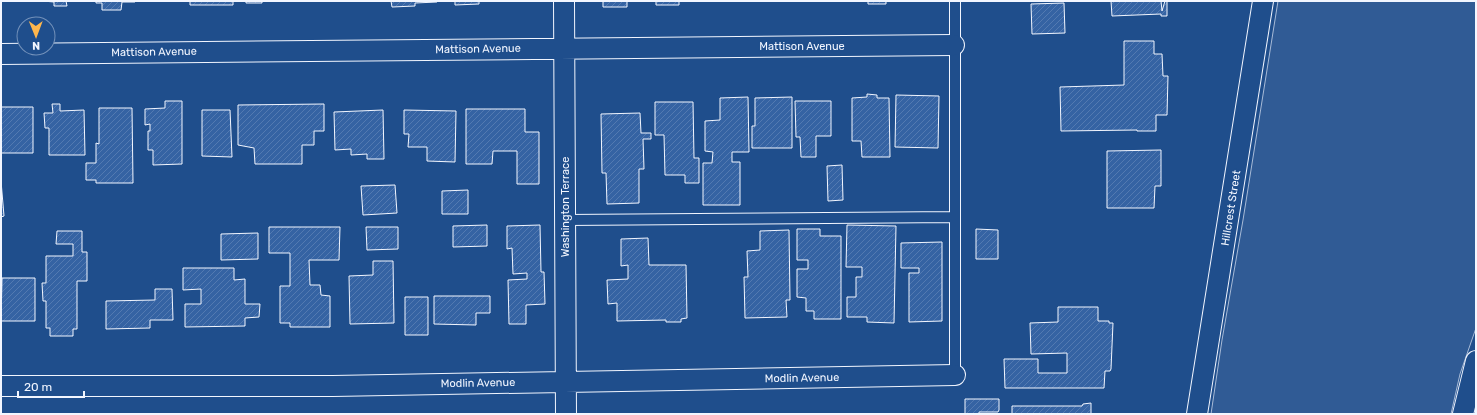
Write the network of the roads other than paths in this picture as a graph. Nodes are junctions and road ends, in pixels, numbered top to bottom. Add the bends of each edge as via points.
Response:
1 (564, 1) edge
2 (955, 1) edge
3 (1263, 1) edge
4 (954, 45) junction
5 (564, 48) junction
6 (1, 54) edge
7 (955, 217) junction
8 (566, 220) junction
9 (1476, 361) edge
10 (955, 375) joint
11 (566, 382) junction
12 (1, 386) edge
13 (566, 414) edge
14 (1197, 414) edge
15 (1463, 414) edge

1 - 5 street, Washington Terrace
2 - 4 lane
3 - 14 street, Hillcrest Street
4 - 5 street, Mattison Avenue
4 - 7 lane
5 - 6 street, Mattison Avenue
5 - 8 street, Washington Terrace
7 - 8 lane
7 - 10 lane
8 - 11 street, Washington Terrace
9 - 15 street
10 - 11 street, Modlin Avenue
11 - 12 street, Modlin Avenue via 333,386
11 - 13 street, Washington Terrace

